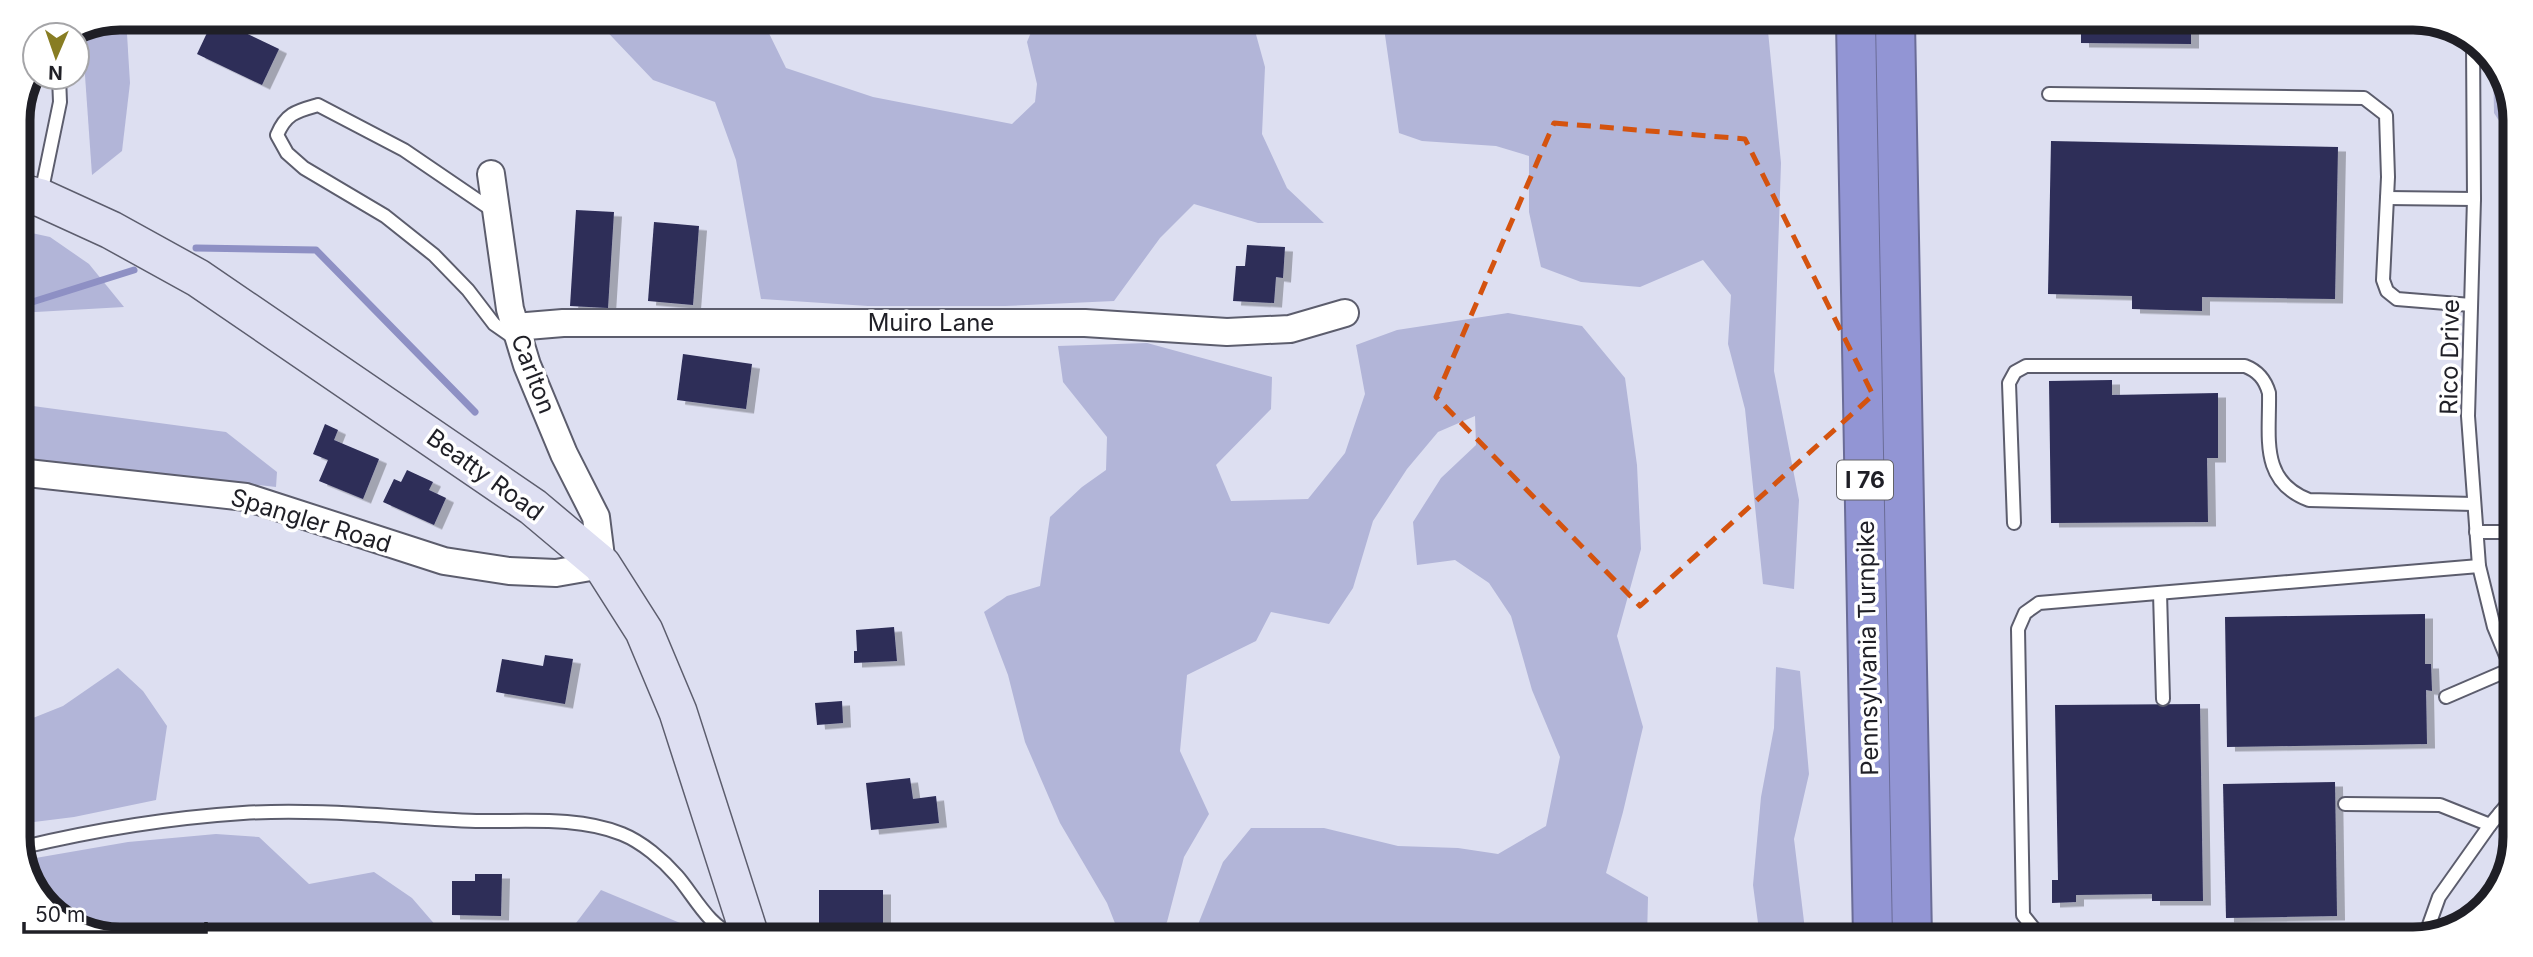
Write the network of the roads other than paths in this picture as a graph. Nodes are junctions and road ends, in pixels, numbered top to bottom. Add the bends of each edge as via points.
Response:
1 (1856, 30) edge
2 (1895, 30) edge
3 (2473, 52) edge
4 (60, 91) edge
5 (2049, 94) dead end
6 (491, 174) dead end
7 (30, 192) edge
8 (30, 195) edge
9 (2387, 198) junction
10 (2474, 199) junction
11 (497, 213) junction
12 (2471, 304) junction
13 (1345, 313) dead end
14 (518, 335) junction
15 (30, 473) edge
16 (2474, 504) junction
17 (2014, 523) dead end
18 (2476, 532) junction
19 (2503, 532) edge
20 (602, 565) junction
21 (2479, 566) junction
22 (2160, 593) junction
23 (2503, 649) edge
24 (2503, 672) edge
25 (2446, 697) dead end
26 (2163, 699) dead end
27 (2345, 804) dead end
28 (2503, 809) edge
29 (2500, 813) junction
30 (2503, 817) edge
31 (2490, 825) junction
32 (30, 845) edge
33 (2429, 926) edge
34 (720, 927) edge
35 (747, 927) edge
36 (1873, 927) edge
37 (1912, 927) edge
38 (2033, 927) edge

1 - 36 highway, Pennsylvania Turnpike / I 76
2 - 37 highway, Pennsylvania Turnpike / I 76
3 - 10 lane, Rico Drive
4 - 7 lane
5 - 9 lane via 2364,98 2386,114
6 - 11 street, Carlton
8 - 20 street, Beatty Road via 111,230 198,278 533,507
9 - 10 lane
9 - 12 lane via 2383,279 2387,291 2397,299
10 - 12 lane, Rico Drive
11 - 14 street, Carlton
11 - 14 lane via 404,150 318,105 295,111 277,135 287,153 304,168 385,216 434,255 494,324
12 - 16 lane, Rico Drive via 2468,416
13 - 14 street, Muiro Lane via 1290,329 1227,332 1085,323 562,323
14 - 20 street, Carlton via 565,454 596,517
15 - 20 street, Spangler Road via 246,497 444,561 556,573
16 - 17 lane via 2309,500 2295,495 2279,480 2270,461 2266,384 2245,366 2026,366 2015,372 2009,383
16 - 18 lane, Rico Drive
18 - 19 lane
18 - 21 lane, Rico Drive
20 - 35 street, Beatty Road via 643,631 678,712
21 - 22 lane
21 - 23 lane, Rico Drive
22 - 26 lane
22 - 38 lane via 2039,603 2021,620 2023,915
24 - 25 lane
27 - 31 lane via 2440,805
28 - 29 lane
29 - 30 lane
29 - 31 lane
31 - 33 lane via 2439,897
32 - 34 lane via 97,830 244,813 567,822 624,835 650,851 675,873

